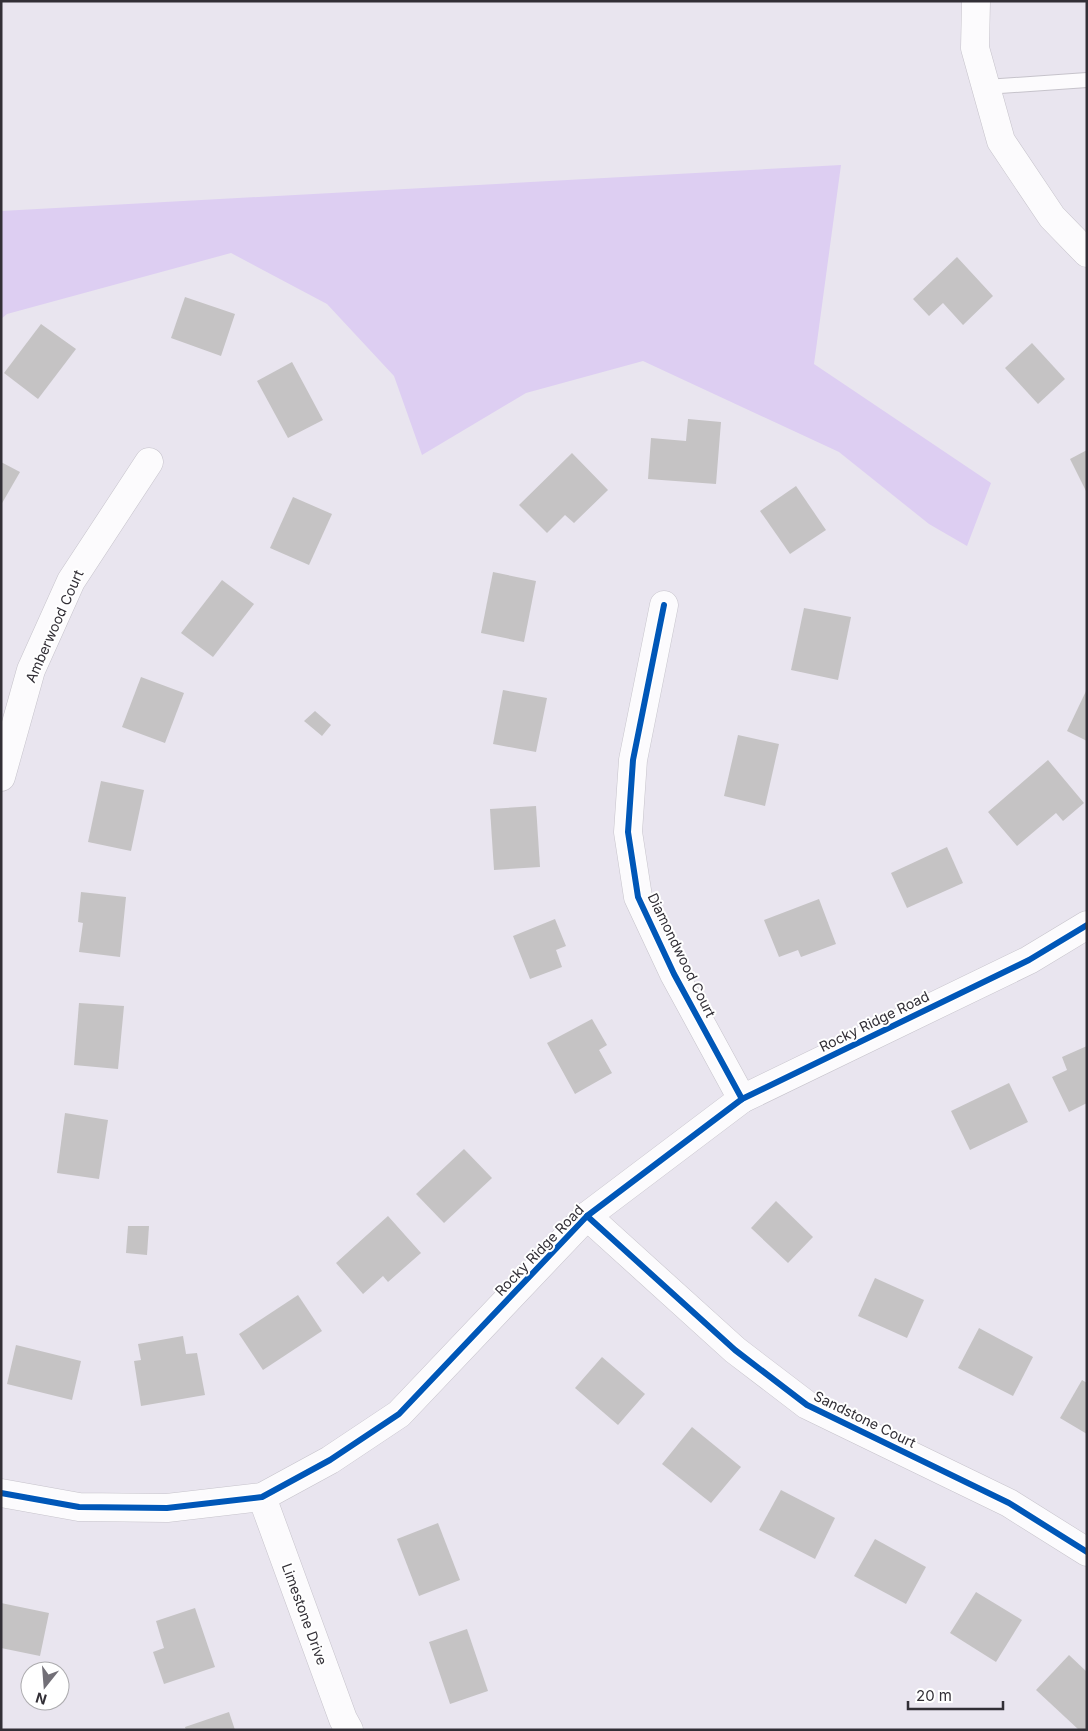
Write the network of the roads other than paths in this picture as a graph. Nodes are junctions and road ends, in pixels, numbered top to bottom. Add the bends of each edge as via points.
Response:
1 (976, 1) edge
2 (1087, 80) edge
3 (986, 87) junction
4 (1087, 253) edge
5 (149, 462) dead end
6 (664, 605) dead end
7 (1, 777) edge
8 (1087, 925) edge
9 (742, 1099) junction
10 (587, 1216) junction
11 (1, 1493) edge
12 (262, 1497) junction
13 (1087, 1552) edge
14 (349, 1730) edge

1 - 3 street via 975,48
2 - 3 lane
3 - 4 street via 1001,141 1052,217
5 - 7 street, Amberwood Court via 71,581 31,670
6 - 9 street, Diamondwood Court via 633,760 628,832 638,897 674,974
8 - 9 street, Rocky Ridge Road via 1029,960
9 - 10 street, Rocky Ridge Road
10 - 12 street, Rocky Ridge Road via 399,1414 330,1460
10 - 13 street, Sandstone Court via 736,1350 807,1405 1008,1503
11 - 12 street, Rocky Ridge Road via 79,1507 168,1508
12 - 14 street, Limestone Drive

